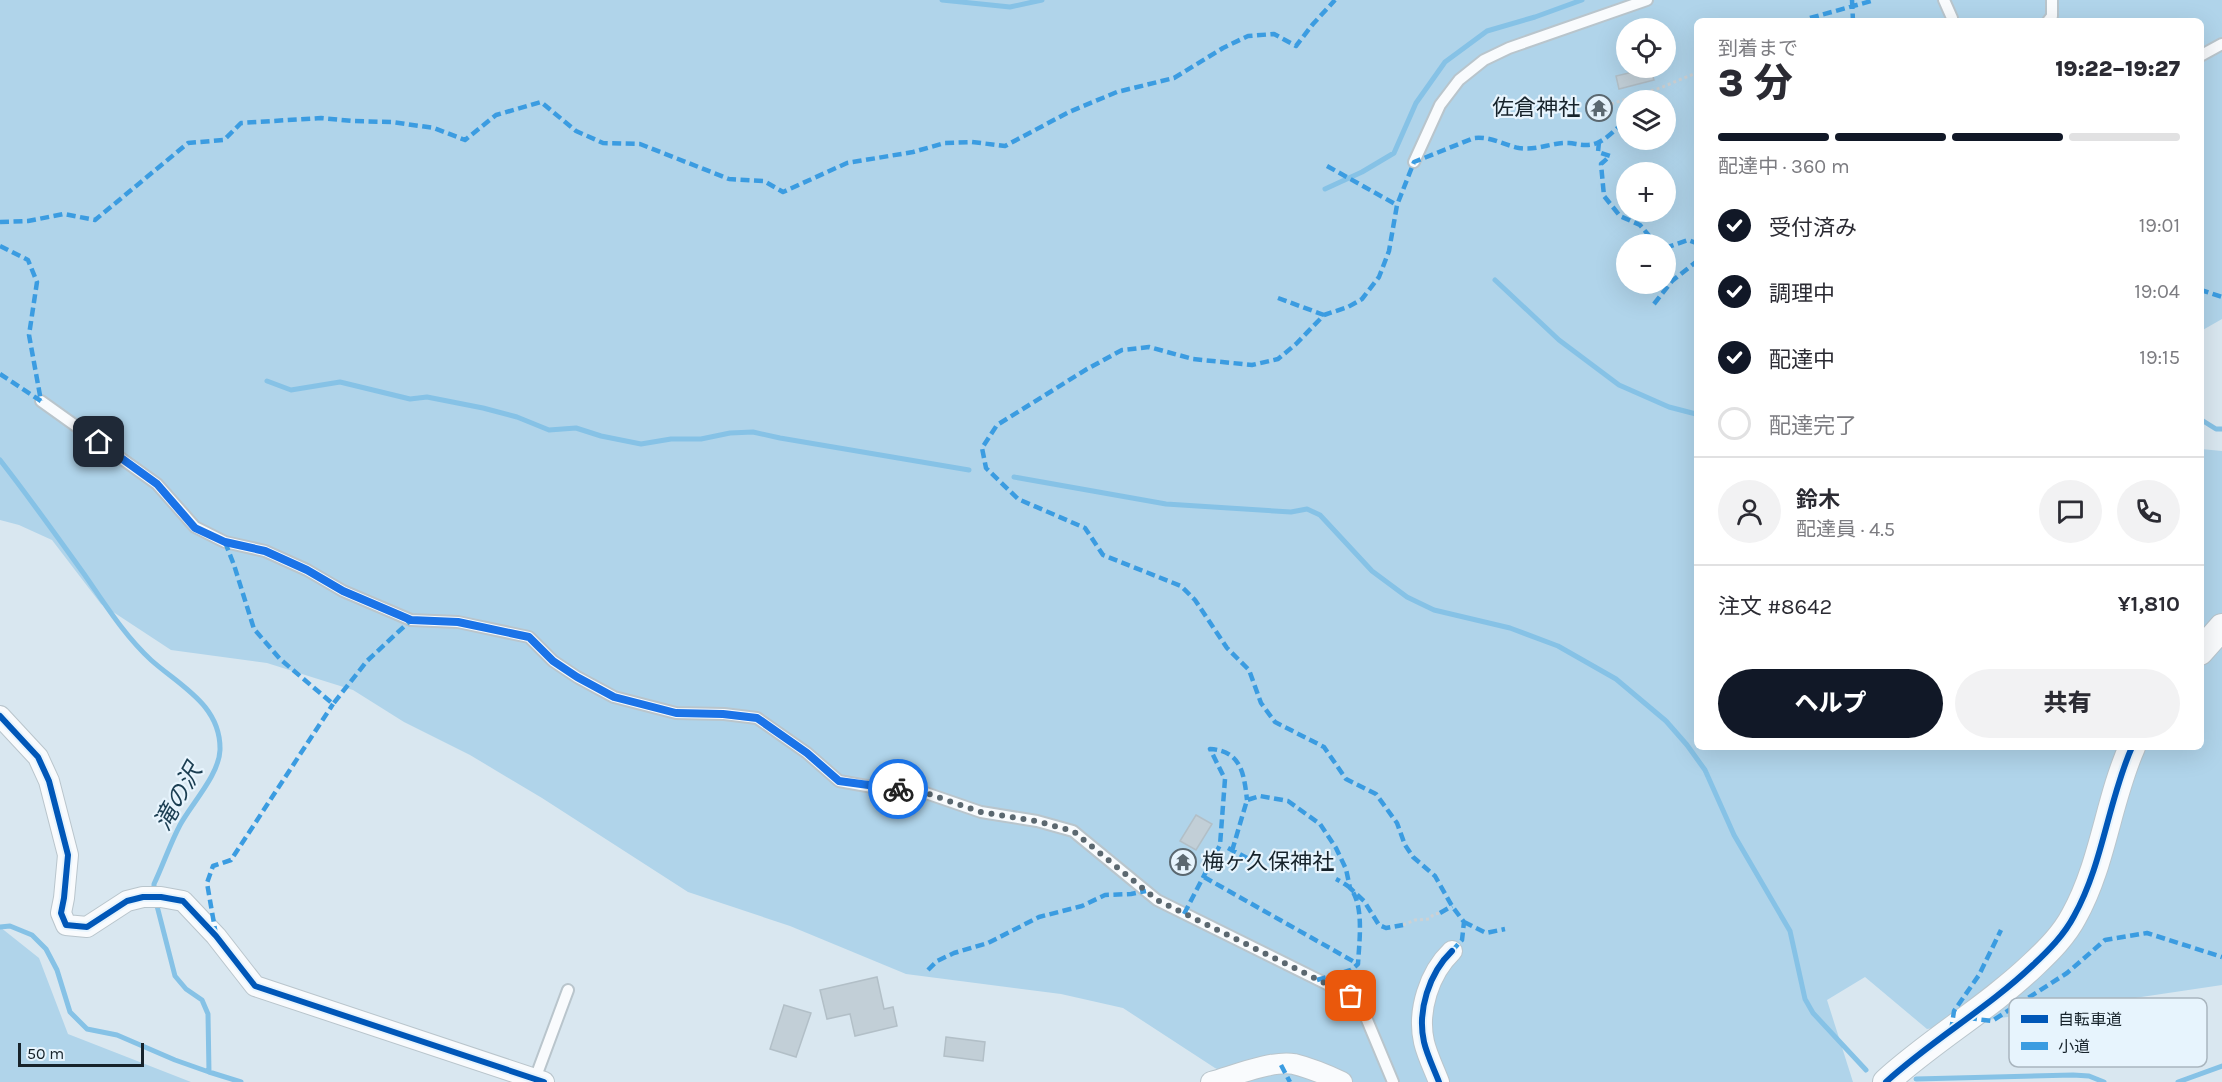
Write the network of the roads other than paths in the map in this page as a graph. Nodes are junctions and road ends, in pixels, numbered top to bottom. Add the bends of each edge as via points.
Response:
1 (1647, 0) edge
2 (1944, 0) edge
3 (2052, 0) edge
4 (1952, 18) edge
5 (2050, 18) edge
6 (2222, 44) edge
7 (2204, 54) edge
8 (1414, 162) dead end
9 (40, 401) dead end
10 (2222, 627) edge
11 (2204, 647) edge
12 (0, 716) edge
13 (2132, 750) edge
14 (1452, 951) dead end
15 (568, 990) dead end
16 (540, 1080) edge
17 (1211, 1082) edge
18 (1342, 1082) edge
19 (1393, 1082) edge
20 (1439, 1082) edge
21 (1886, 1082) edge

1 - 8 lane via 1484,60 1459,80 1440,105
2 - 4 lane
3 - 5 lane
6 - 7 lane
9 - 19 lane via 157,484 195,528 225,542 265,551 411,620 458,622 529,637 553,661 614,697 676,713 757,718 839,781 920,791 981,812 1073,831 1157,900 1351,996 1365,1015
10 - 11 street
12 - 16 street via 38,757 49,781 69,855 61,913 66,926 87,927 127,902 152,897 183,901 255,986
13 - 21 street via 2086,890 2056,942 2020,978
14 - 20 street via 1441,962 1422,1011 1424,1043
15 - 16 lane
17 - 18 street via 1292,1064

